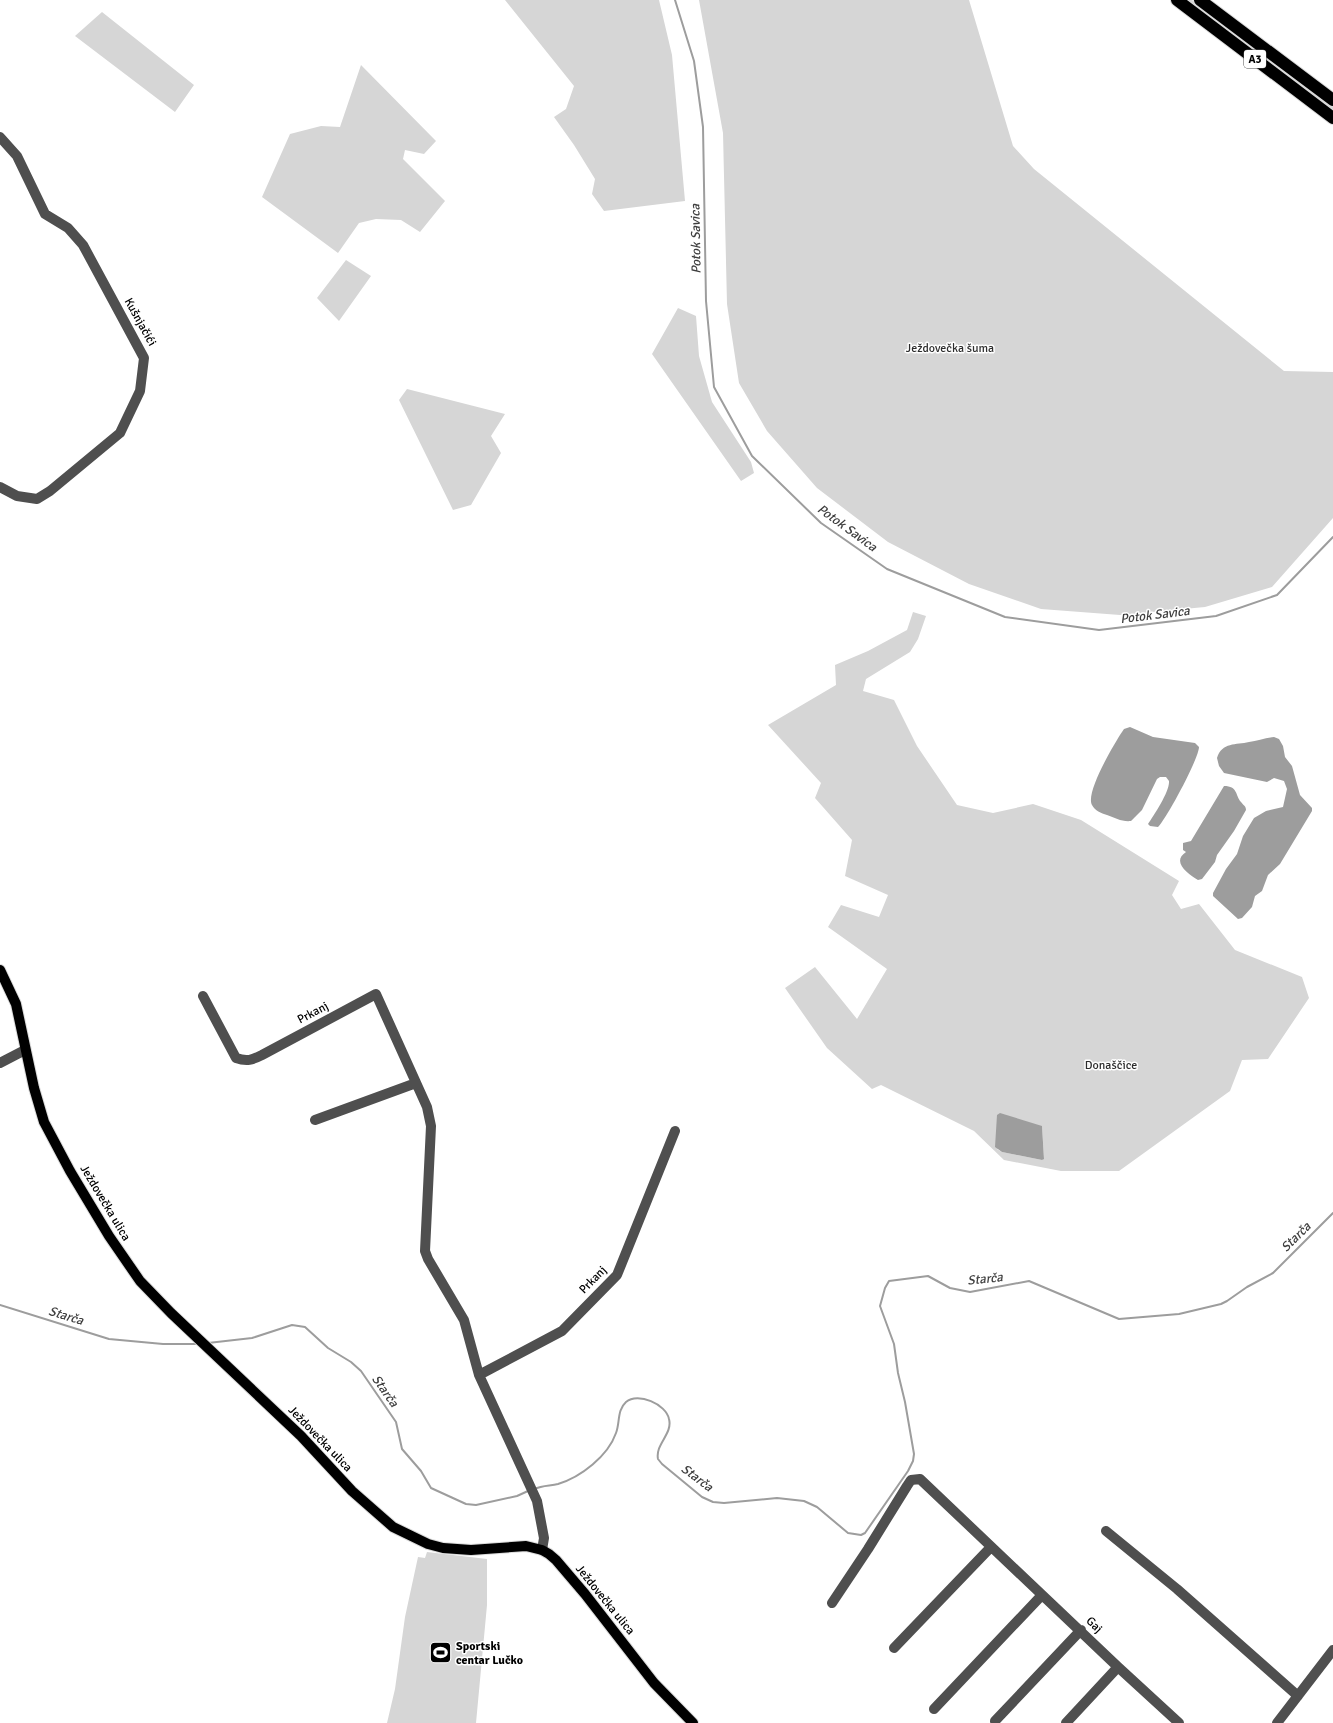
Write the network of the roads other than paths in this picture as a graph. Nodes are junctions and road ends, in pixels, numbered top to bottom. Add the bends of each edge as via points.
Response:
1 (1177, 0) edge
2 (1200, 0) edge
3 (1333, 100) edge
4 (1333, 118) edge
5 (0, 137) edge
6 (0, 487) edge
7 (0, 970) edge
8 (203, 996) dead end
9 (25, 1050) junction
10 (0, 1063) edge
11 (416, 1083) junction
12 (314, 1120) dead end
13 (675, 1131) dead end
14 (479, 1375) junction
15 (1106, 1531) dead end
16 (991, 1546) junction
17 (542, 1550) junction
18 (1042, 1595) junction
19 (832, 1602) dead end
20 (1080, 1630) junction
21 (894, 1648) dead end
22 (1333, 1650) edge
23 (1118, 1667) junction
24 (1298, 1696) junction
25 (934, 1709) dead end
26 (995, 1722) dead end
27 (693, 1723) edge
28 (1066, 1723) edge
29 (1179, 1723) edge
30 (1277, 1723) edge

1 - 4 highway, A3
2 - 3 highway, A3
5 - 6 street, Kušnjačići via 16,156 45,214 68,228 83,245 144,358 140,392 120,433 50,491 36,499 17,496
7 - 9 main road, Ježdovečka ulica via 16,1004
8 - 11 street, Prkanj via 236,1058 249,1061 376,994
9 - 10 street
9 - 17 main road, Ježdovečka ulica via 39,1108 49,1131 70,1171 130,1267 157,1299 302,1436 352,1491 393,1527 428,1544 471,1550 526,1546
11 - 12 street
11 - 14 street, Prkanj via 427,1107 431,1126 425,1251 464,1320
13 - 14 street, Prkanj via 617,1275 562,1331
14 - 17 street, Prkanj via 535,1497 544,1538
15 - 24 street via 1177,1589
16 - 18 street, Gaj
16 - 19 street, Gaj via 924,1481 916,1478 911,1480
16 - 21 street
17 - 27 main road, Ježdovečka ulica via 556,1560 654,1683
18 - 20 street, Gaj
18 - 25 street
20 - 23 street, Gaj
20 - 26 street
22 - 24 street
23 - 28 street
23 - 29 street, Gaj
24 - 30 street

